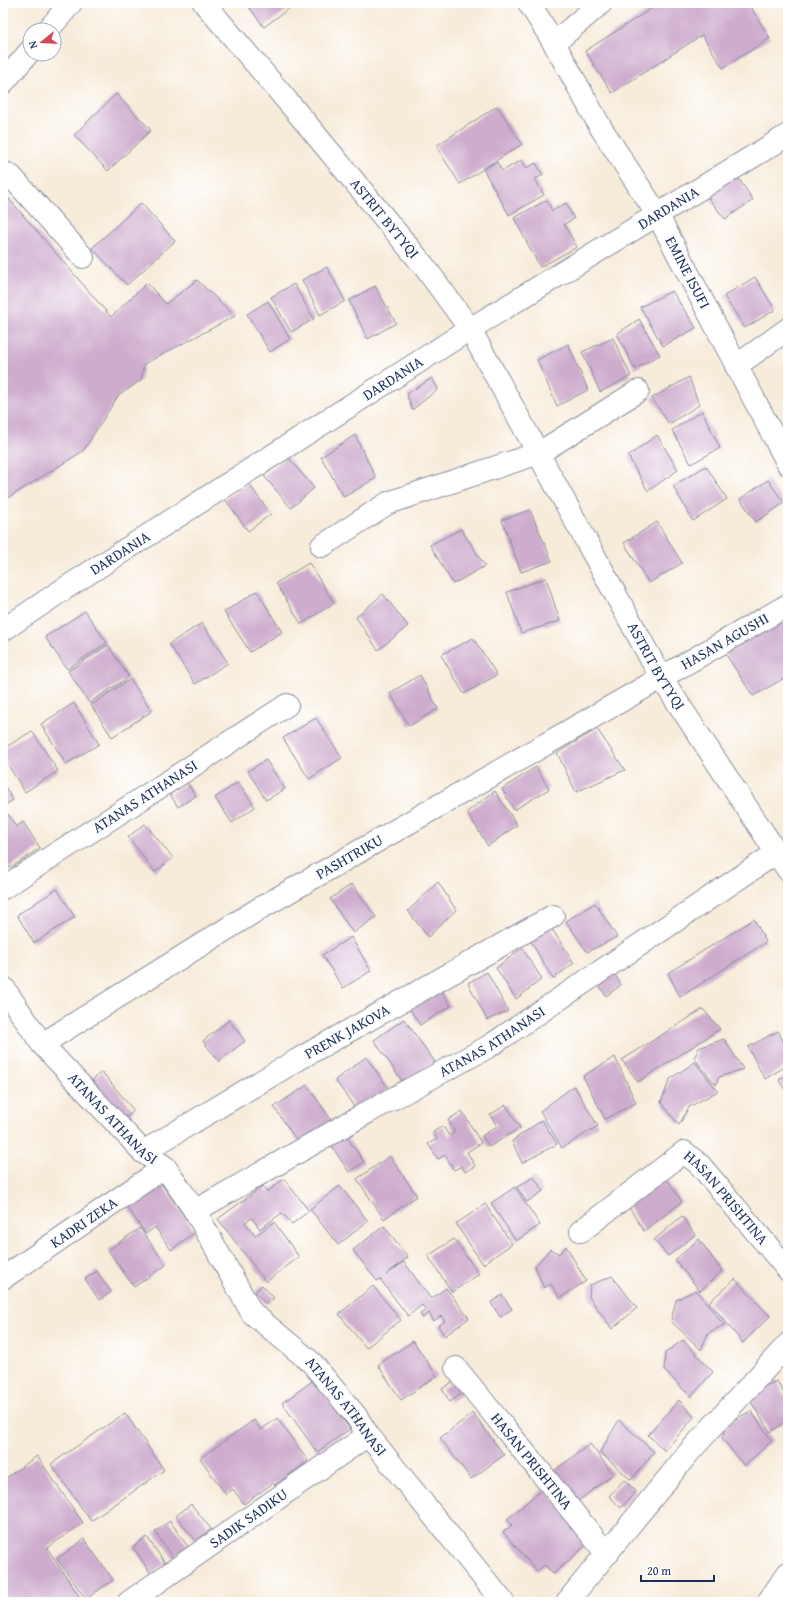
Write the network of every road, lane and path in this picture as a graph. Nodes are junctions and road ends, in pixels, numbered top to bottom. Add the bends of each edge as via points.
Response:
1 (71, 3) edge
2 (204, 3) edge
3 (529, 3) edge
4 (601, 3) edge
5 (55, 22) edge
6 (554, 43) junction
7 (22, 60) edge
8 (3, 83) edge
9 (788, 135) edge
10 (3, 172) edge
11 (657, 214) junction
12 (83, 257) dead end
13 (470, 329) junction
14 (788, 329) edge
15 (736, 366) junction
16 (638, 391) dead end
17 (539, 453) junction
18 (788, 464) edge
19 (322, 546) dead end
20 (788, 605) edge
21 (3, 630) edge
22 (662, 678) junction
23 (287, 705) dead end
24 (782, 861) edge
25 (3, 888) edge
26 (553, 916) dead end
27 (3, 987) edge
28 (42, 1044) junction
29 (143, 1152) junction
30 (165, 1167) junction
31 (195, 1211) junction
32 (581, 1231) dead end
33 (788, 1270) edge
34 (3, 1278) edge
35 (788, 1344) edge
36 (456, 1368) dead end
37 (368, 1434) junction
38 (607, 1554) junction
39 (788, 1573) edge
40 (129, 1602) edge
41 (503, 1602) edge
42 (567, 1602) edge
43 (768, 1602) edge

1 - 5 street
2 - 13 street, ASTRIT BYTYQI via 424,266
3 - 6 street, EMINE ISUFI
4 - 6 street
6 - 11 street, EMINE ISUFI via 601,128
7 - 8 street
9 - 11 street, DARDANIA
10 - 12 street via 11,176
11 - 13 street, DARDANIA
11 - 15 street, EMINE ISUFI
13 - 17 street, ASTRIT BYTYQI
13 - 21 street, DARDANIA
14 - 15 street
15 - 18 street, EMINE ISUFI
16 - 17 street
17 - 19 street via 388,503
17 - 22 street, ASTRIT BYTYQI
20 - 22 street, HASAN AGUSHI
22 - 24 street, ASTRIT BYTYQI
22 - 28 street, PASHTRIKU via 257,910
23 - 25 street, ATANAS ATHANASI
24 - 31 street, ATANAS ATHANASI via 488,1047
26 - 29 street, PRENK JAKOVA via 297,1060
27 - 28 street, ATANAS ATHANASI
28 - 29 street, ATANAS ATHANASI
29 - 30 street, ATANAS ATHANASI
30 - 31 street, ATANAS ATHANASI
30 - 34 street, KADRI ZEKA
31 - 37 street, ATANAS ATHANASI via 252,1313 312,1363
32 - 33 street, HASAN PRISHTINA via 684,1152 700,1165
35 - 38 street via 691,1450
36 - 38 street, HASAN PRISHTINA
37 - 40 street, SADIK SADIKU
37 - 41 street, ATANAS ATHANASI
38 - 42 street
39 - 43 street

